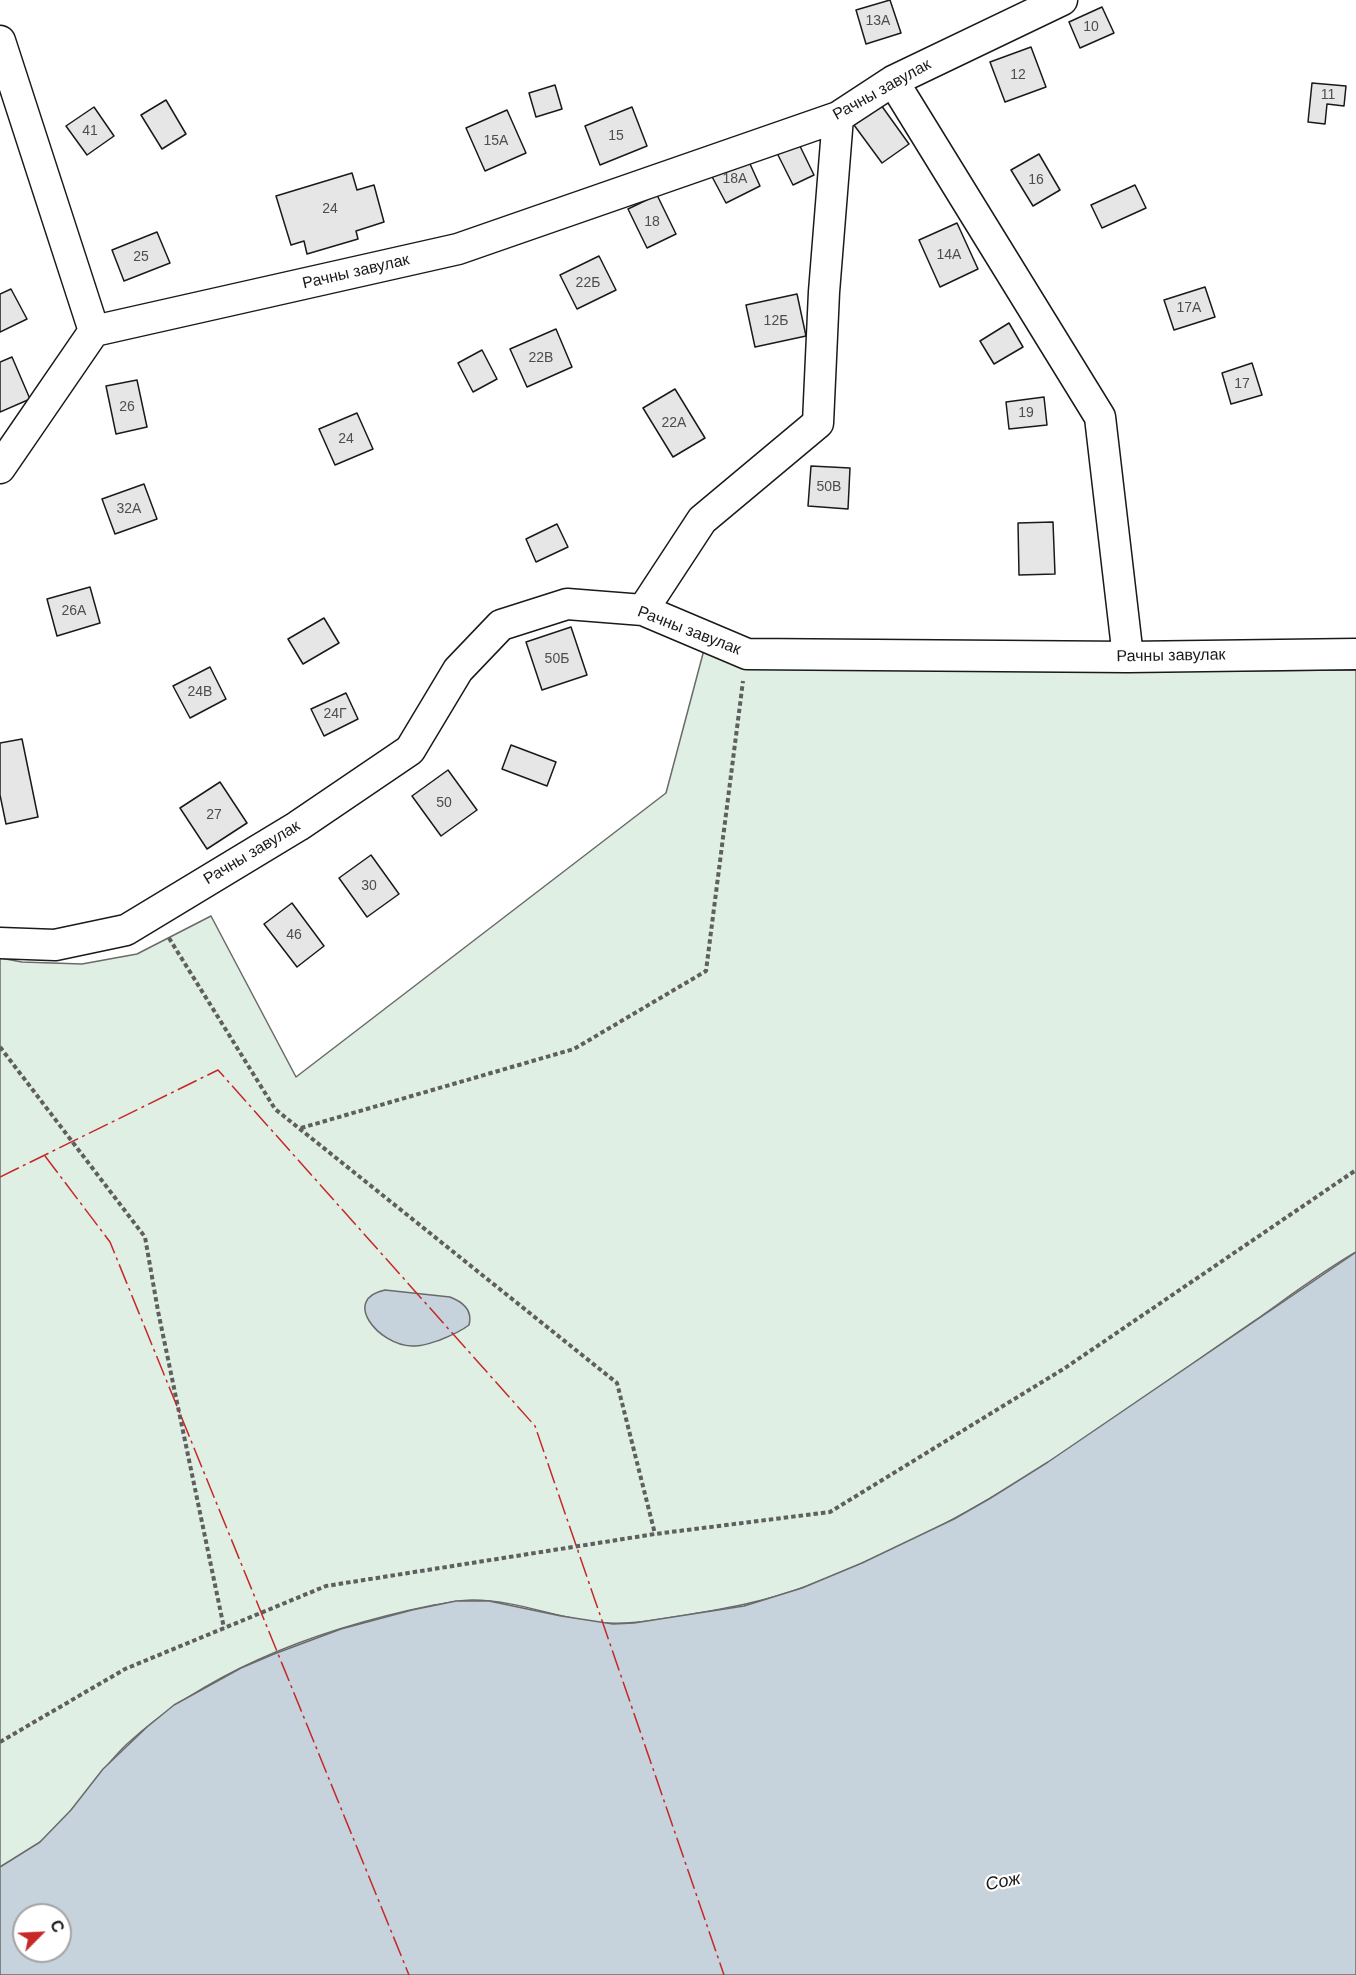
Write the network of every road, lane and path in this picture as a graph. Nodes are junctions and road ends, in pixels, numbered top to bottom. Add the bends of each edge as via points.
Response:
1 (1062, 0) edge
2 (0, 40) edge
3 (893, 81) junction
4 (838, 117) junction
5 (94, 331) junction
6 (0, 468) edge
7 (643, 610) junction
8 (747, 654) junction
9 (1356, 654) edge
10 (1128, 657) junction
11 (153, 912) junction
12 (0, 944) edge
13 (0, 1047) edge
14 (300, 1128) junction
15 (1356, 1170) edge
16 (655, 1534) junction
17 (224, 1628) junction
18 (0, 1742) edge

1 - 3 street, Рачны завулак
2 - 5 street
3 - 4 street, Рачны завулак
3 - 10 street via 1100,417
4 - 5 street, Рачны завулак via 458,249
4 - 7 street via 818,423 702,520
5 - 6 street
7 - 8 street, Рачны завулак
7 - 11 street, Рачны завулак via 567,604 501,625 458,670 410,750 298,826
8 - 10 street, Рачны завулак
8 - 14 path via 706,971 574,1049
9 - 10 street, Рачны завулак
11 - 12 street, Рачны завулак via 126,930 55,945
11 - 14 path via 275,1109
13 - 17 path via 144,1237
14 - 16 path via 617,1383
15 - 16 path via 1065,1368 830,1512
16 - 17 path via 326,1586
17 - 18 path via 125,1669

